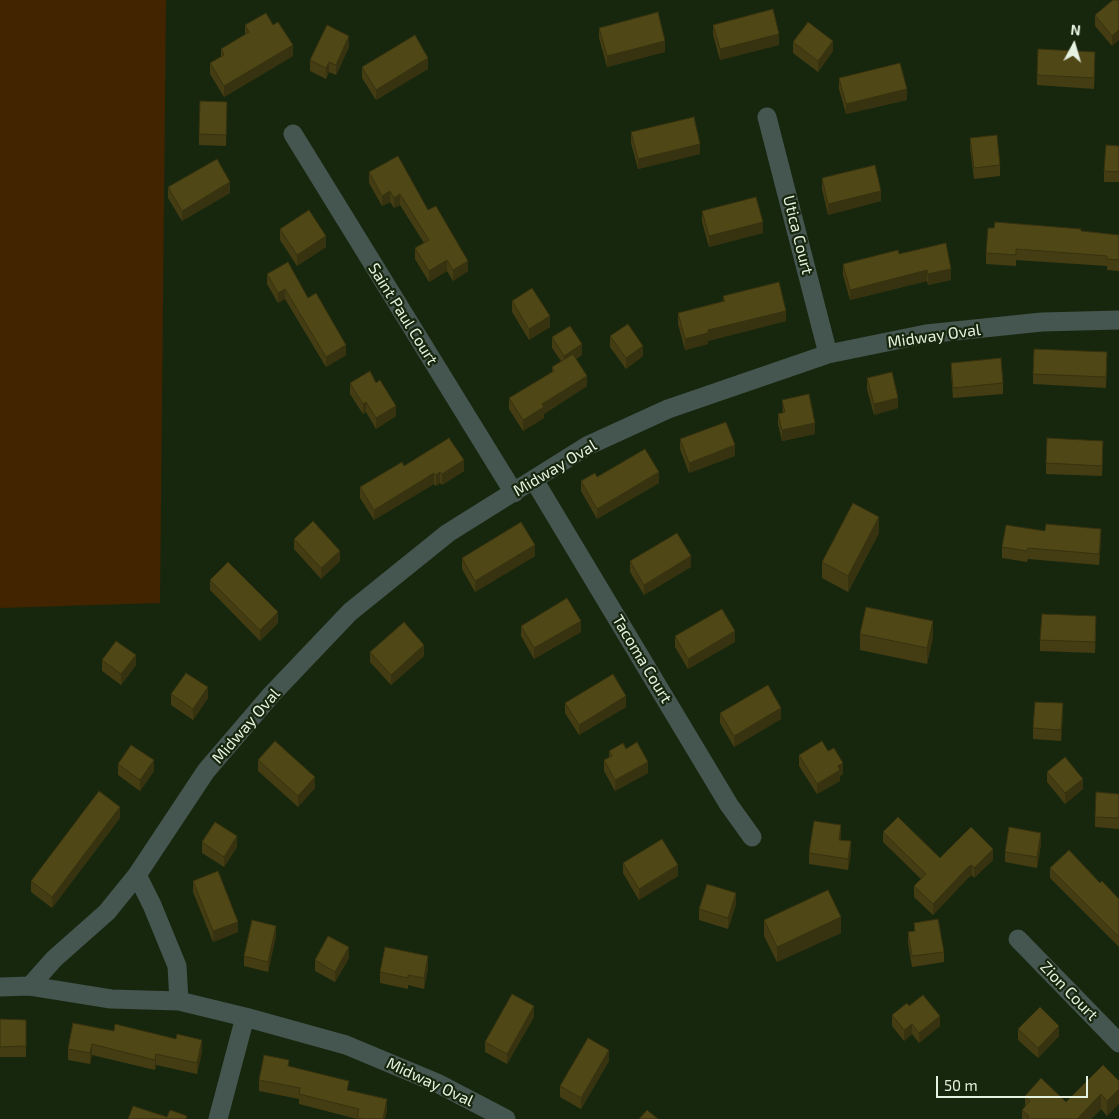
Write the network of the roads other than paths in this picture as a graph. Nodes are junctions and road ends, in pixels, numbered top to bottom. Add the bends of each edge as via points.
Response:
1 (767, 117) dead end
2 (293, 134) dead end
3 (1119, 320) edge
4 (828, 354) junction
5 (534, 480) junction
6 (514, 493) junction
7 (752, 837) dead end
8 (137, 876) junction
9 (1018, 939) dead end
10 (30, 986) junction
11 (0, 987) edge
12 (179, 1001) junction
13 (245, 1017) junction
14 (1119, 1043) edge
15 (218, 1119) edge
16 (506, 1119) edge

1 - 4 street, Utica Court
2 - 6 street, Saint Paul Court
3 - 4 street, Midway Oval via 1042,322 926,334
4 - 5 street, Midway Oval via 668,409 588,446
5 - 6 street, Midway Oval
5 - 7 street, Tacoma Court via 729,805
6 - 8 street, Midway Oval via 448,533 350,612 271,695 206,771
8 - 10 street, Midway Oval via 107,912 54,959
8 - 12 street via 177,966
9 - 14 street, Zion Court
10 - 11 street
10 - 12 street, Midway Oval via 111,999
12 - 13 street, Midway Oval
13 - 15 street
13 - 16 street, Midway Oval via 346,1045 437,1083

